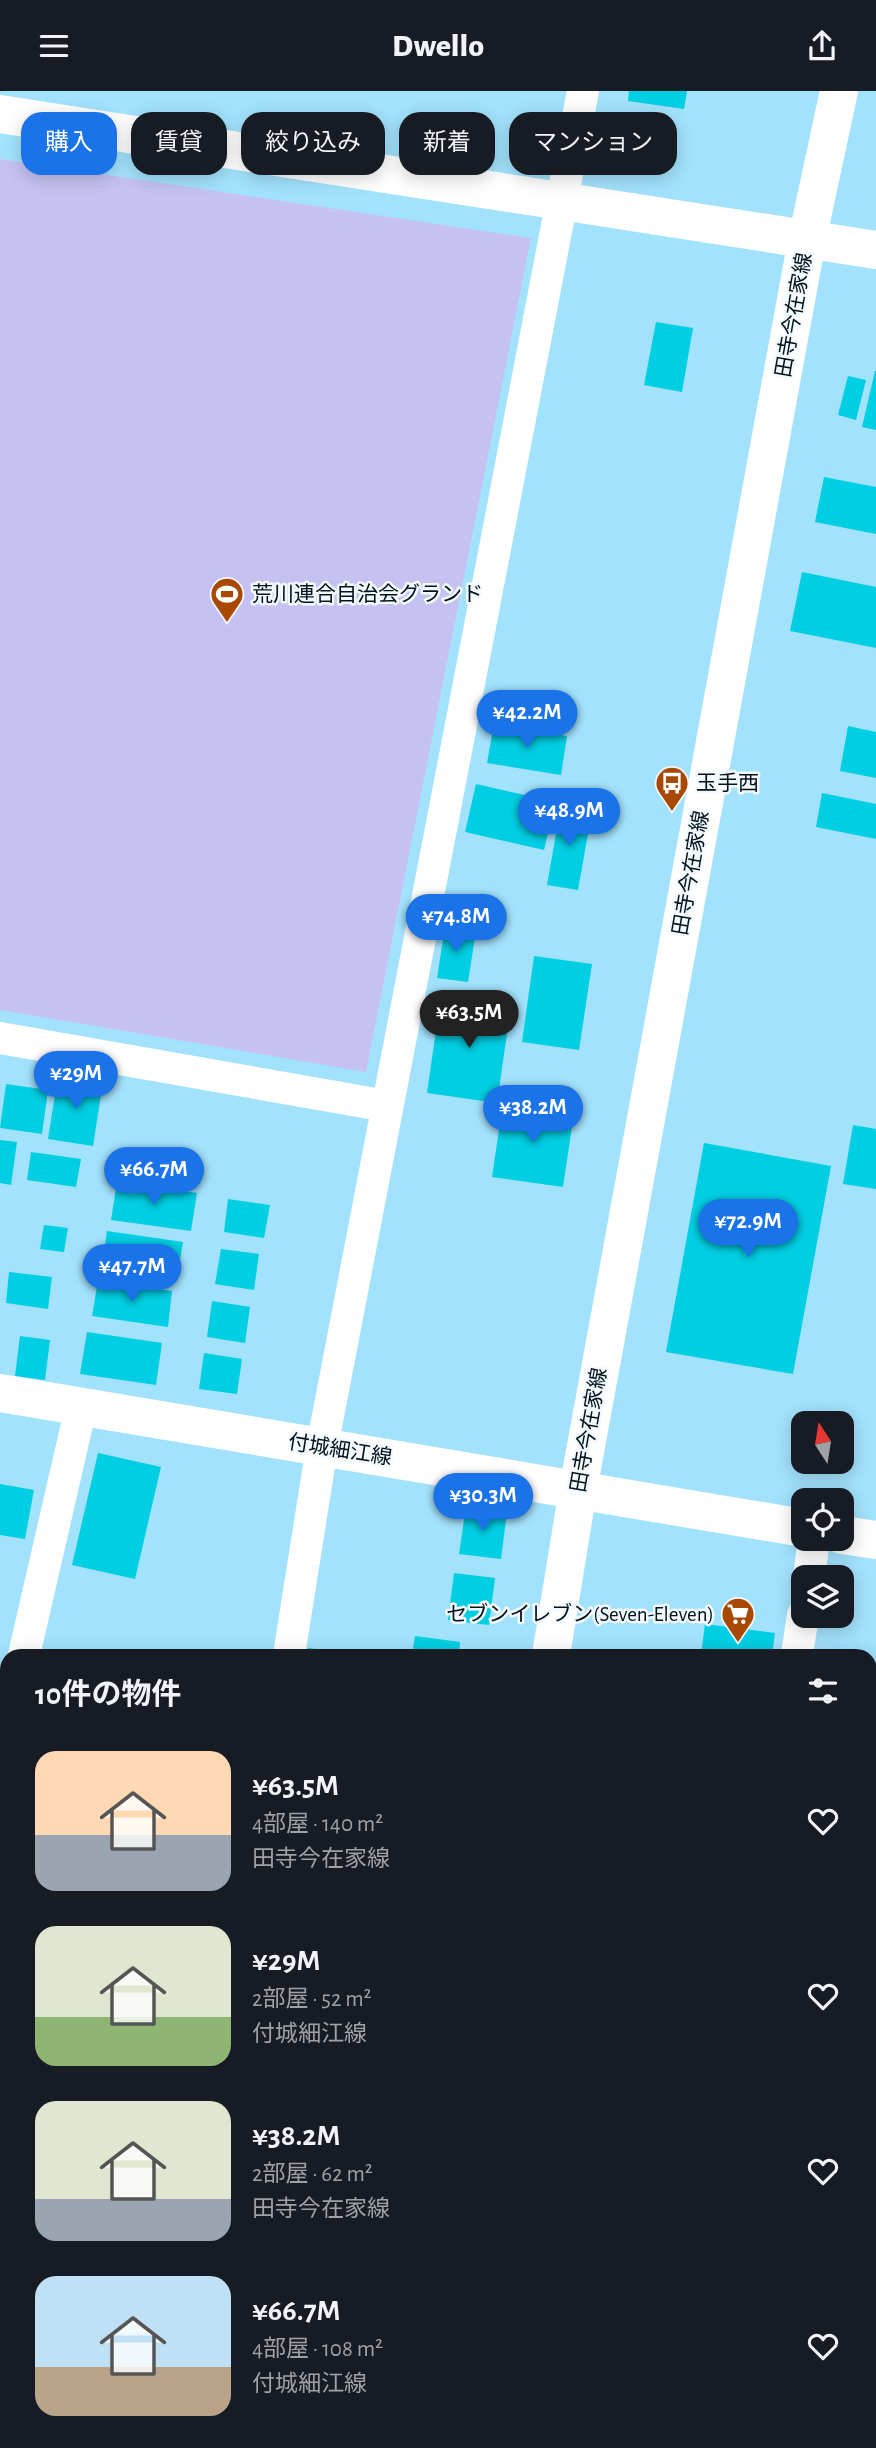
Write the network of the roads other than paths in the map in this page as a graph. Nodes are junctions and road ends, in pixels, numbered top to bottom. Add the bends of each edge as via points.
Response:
1 (583, 91) edge
2 (839, 91) edge
3 (0, 114) edge
4 (561, 201) junction
5 (807, 240) junction
6 (876, 250) edge
7 (0, 1038) edge
8 (387, 1106) junction
9 (0, 1394) edge
10 (81, 1407) junction
11 (322, 1447) junction
12 (578, 1490) junction
13 (791, 1526) edge
14 (854, 1537) edge
15 (876, 1540) edge
16 (801, 1628) edge
17 (25, 1649) edge
18 (290, 1649) edge
19 (552, 1649) edge
20 (798, 1649) edge

1 - 4 street
2 - 5 main road, 田寺今在家線
3 - 4 main road
4 - 5 main road
4 - 8 street
5 - 6 main road
5 - 12 main road, 田寺今在家線
7 - 8 street
8 - 11 street
9 - 10 main road, 付城細江線
10 - 11 main road, 付城細江線
10 - 17 street
11 - 12 main road, 付城細江線
11 - 18 street
12 - 13 main road, 付城細江線
12 - 19 main road, 田寺今在家線
14 - 15 main road
16 - 20 street

